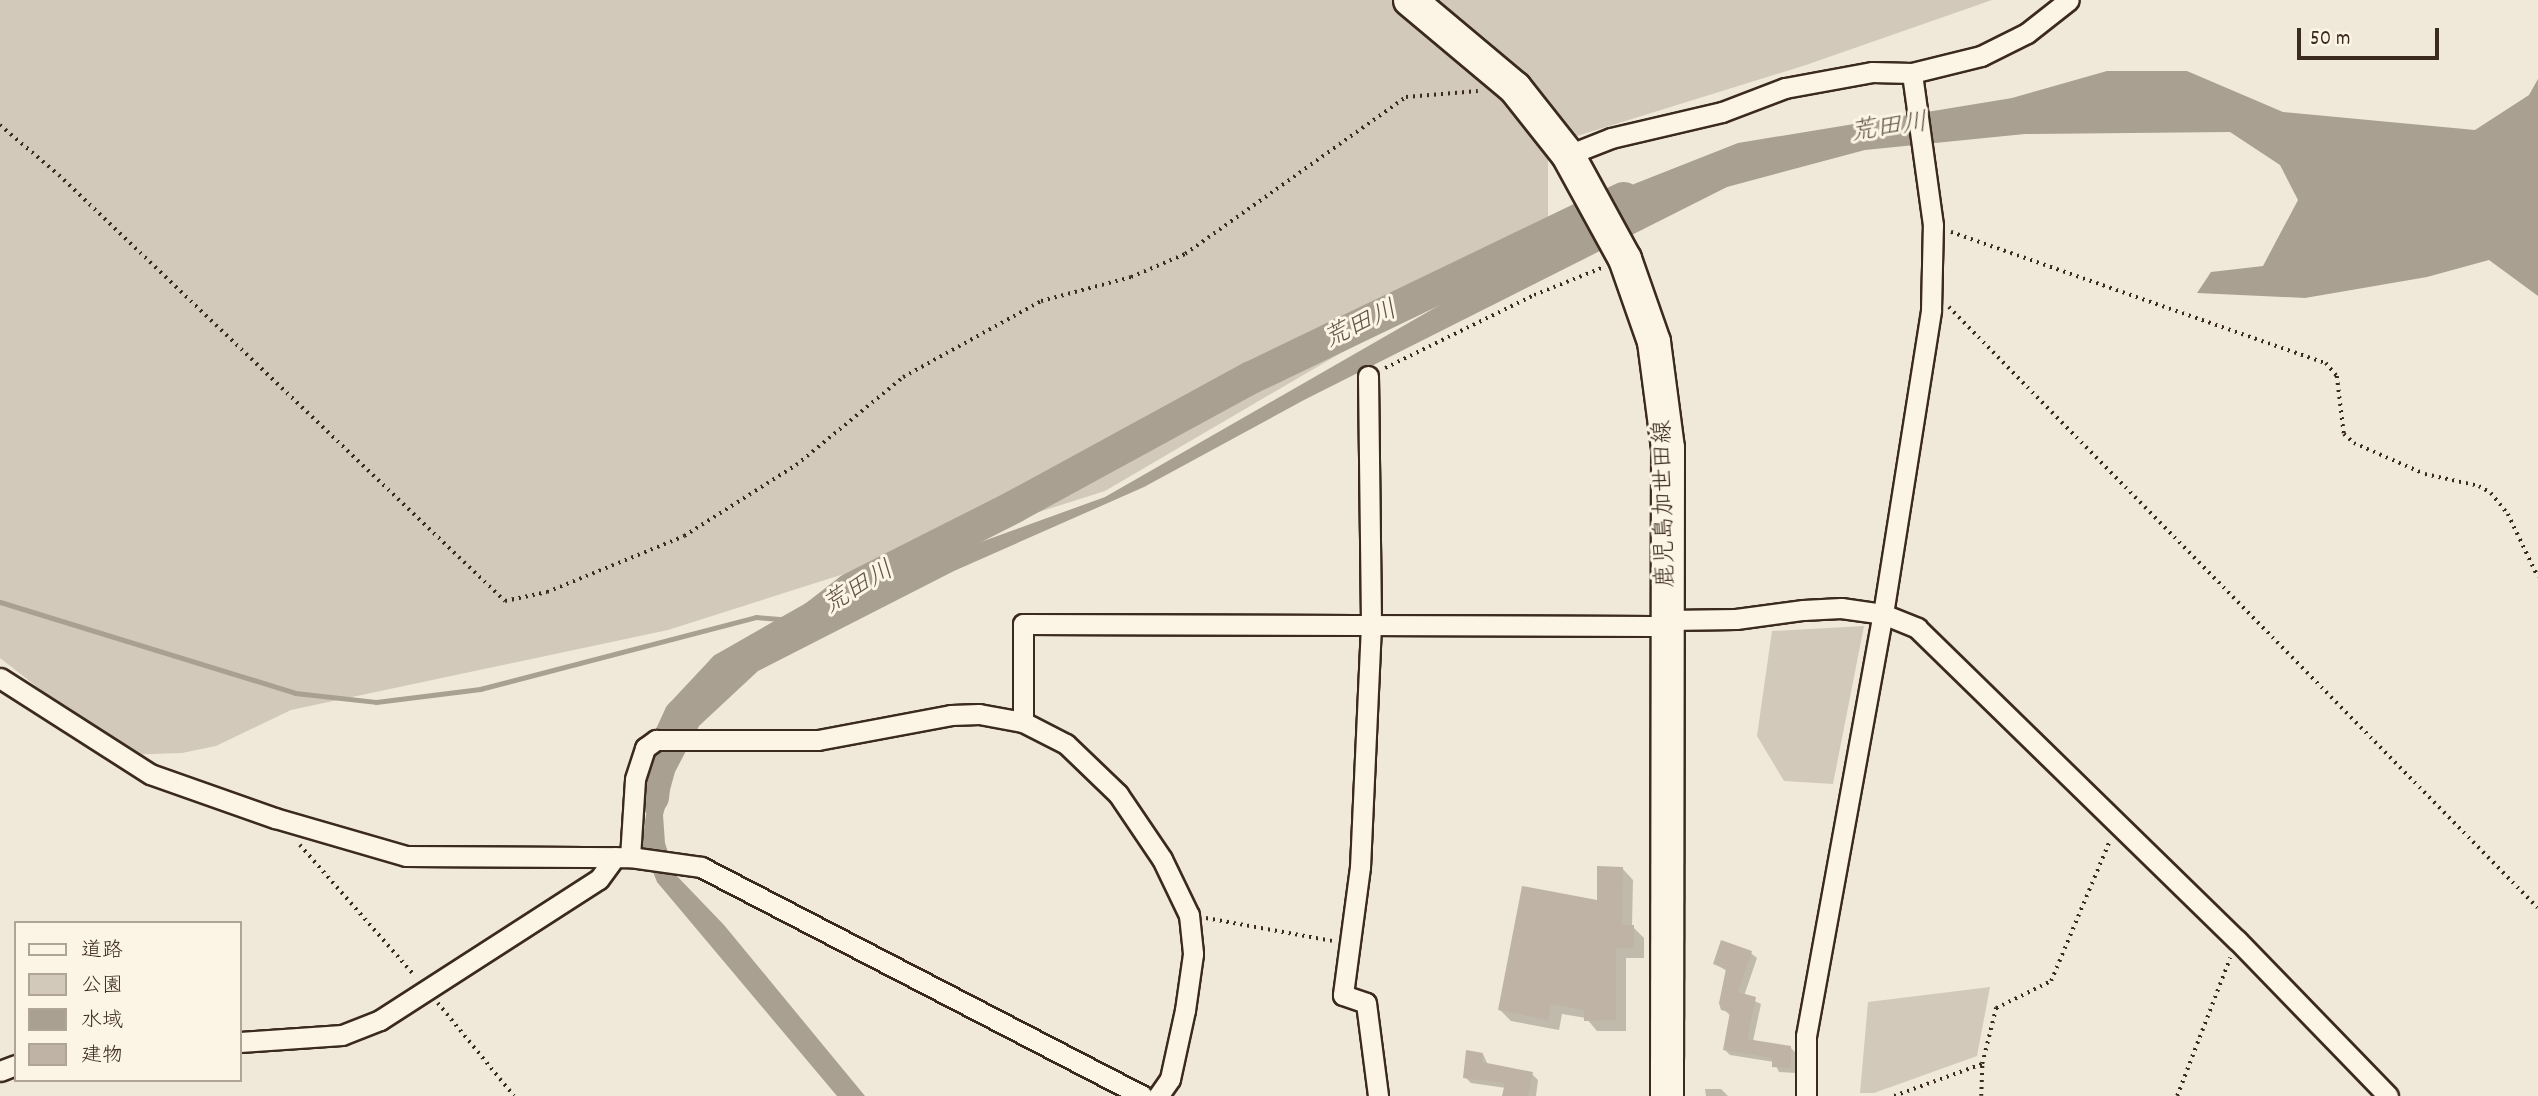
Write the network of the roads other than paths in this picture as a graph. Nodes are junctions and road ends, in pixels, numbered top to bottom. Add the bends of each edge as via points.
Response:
1 (1410, 0) edge
2 (2069, 0) edge
3 (1913, 82) junction
4 (1576, 166) junction
5 (1368, 376) road end
6 (1883, 614) junction
7 (1668, 620) junction
8 (1371, 625) junction
9 (0, 678) edge
10 (1023, 722) junction
11 (626, 857) junction
12 (242, 1042) edge
13 (1142, 1096) edge
14 (1158, 1096) edge
15 (1378, 1096) edge
16 (1667, 1096) edge
17 (1806, 1096) edge
18 (2388, 1096) edge

1 - 4 main road, 鹿児島加世田線 via 1515,88
2 - 3 street via 2027,33
3 - 4 street via 1872,72 1785,88 1722,112 1611,138
3 - 6 street via 1933,225 1932,290
4 - 7 main road, 鹿児島加世田線 via 1625,259 1654,342 1668,448
5 - 8 street
6 - 7 street via 1841,608
6 - 17 street via 1806,1037
6 - 18 street via 1917,628 2238,940
7 - 8 street via 1654,626
7 - 16 main road, 鹿児島加世田線
8 - 10 street via 1023,624
8 - 15 street via 1360,867 1343,995 1366,1003
9 - 11 street via 150,774 275,818 406,856
10 - 11 street via 979,714 951,715 818,740 656,740 645,748 635,779
10 - 14 street via 1066,744 1118,793 1162,859 1189,915 1192,954 1185,1010 1170,1079
11 - 12 street via 380,1020 342,1035
11 - 13 street via 682,862 713,873

